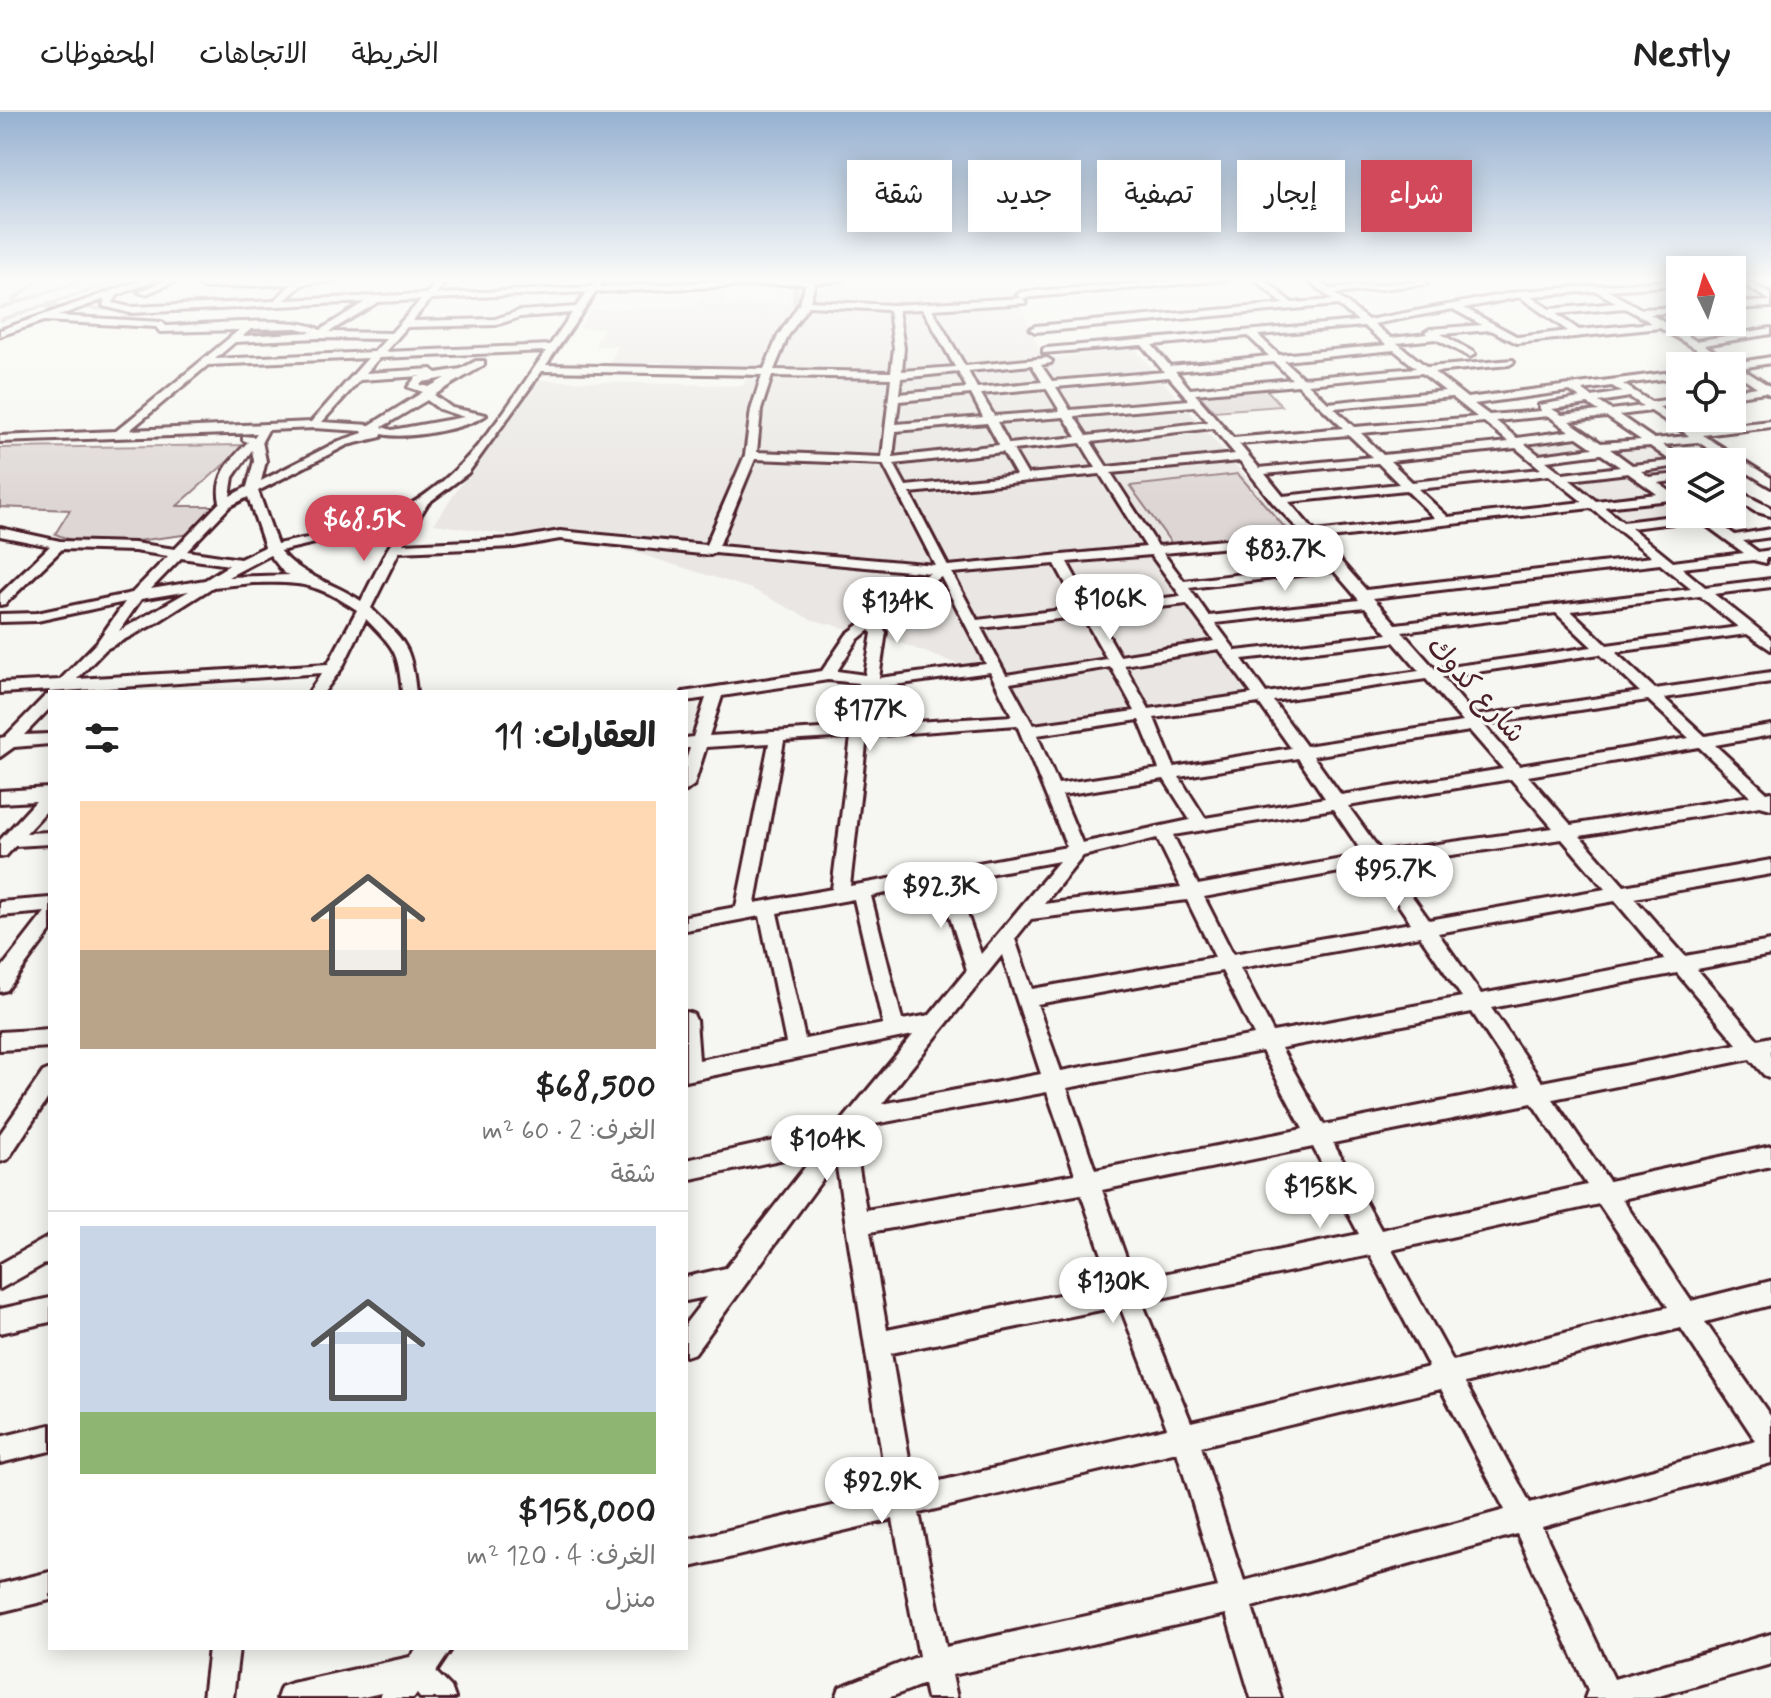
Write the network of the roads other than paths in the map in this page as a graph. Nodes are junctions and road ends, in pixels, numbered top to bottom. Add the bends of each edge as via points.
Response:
1 (214, 354) edge
2 (275, 354) edge
3 (397, 354) edge
4 (489, 354) edge
5 (551, 354) edge
6 (775, 354) edge
7 (898, 354) edge
8 (953, 354) edge
9 (1071, 354) edge
10 (1153, 354) edge
11 (1273, 354) edge
12 (1310, 354) edge
13 (1404, 354) edge
14 (376, 355) junction
15 (1049, 356) joint
16 (292, 358) junction
17 (1277, 358) junction
18 (1771, 358) edge
19 (204, 362) junction
20 (1509, 362) dead end
21 (480, 363) junction
22 (1035, 363) junction
23 (1746, 363) edge
24 (541, 368) junction
25 (961, 368) junction
26 (1424, 370) junction
27 (768, 371) junction
28 (1169, 371) junction
29 (464, 372) junction
30 (896, 375) junction
31 (1746, 375) edge
32 (1666, 376) edge
33 (355, 377) junction
34 (1301, 382) junction
35 (1614, 383) junction
36 (1049, 385) junction
37 (1572, 388) junction
38 (1769, 390) edge
39 (431, 391) junction
40 (975, 391) junction
41 (1746, 392) edge
42 (1452, 394) junction
43 (1526, 394) junction
44 (1632, 394) junction
45 (1190, 397) junction
46 (893, 398) junction
47 (1590, 400) junction
48 (1464, 402) junction
49 (1666, 404) edge
50 (1325, 406) junction
51 (1652, 407) junction
52 (1067, 413) junction
53 (1551, 413) junction
54 (1609, 413) junction
55 (481, 415) junction
56 (507, 415) junction
57 (989, 419) junction
58 (1484, 419) junction
59 (1771, 424) edge
60 (314, 425) junction
61 (1214, 425) junction
62 (262, 426) junction
63 (373, 428) junction
64 (890, 428) junction
65 (223, 429) junction
66 (1352, 431) junction
67 (1636, 431) junction
68 (392, 433) junction
69 (1692, 433) junction
70 (1582, 435) junction
71 (116, 436) junction
72 (358, 437) junction
73 (0, 439) edge
74 (1083, 439) junction
75 (256, 441) junction
76 (1229, 442) junction
77 (1652, 443) junction
78 (1516, 444) junction
79 (1004, 448) junction
80 (1601, 448) junction
81 (1716, 448) edge
82 (1666, 452) edge
83 (751, 455) junction
84 (1241, 457) junction
85 (1381, 459) junction
86 (1535, 459) junction
87 (887, 461) junction
88 (1666, 464) edge
89 (1630, 468) junction
90 (1746, 468) edge
91 (1102, 471) junction
92 (1254, 472) junction
93 (1746, 472) edge
94 (1752, 472) junction
95 (1771, 472) edge
96 (1555, 474) junction
97 (1023, 478) junction
98 (1666, 479) edge
99 (1647, 481) junction
100 (1771, 484) edge
101 (1409, 486) junction
102 (1746, 488) edge
103 (437, 490) junction
104 (902, 490) junction
105 (252, 492) junction
106 (1666, 492) edge
107 (1666, 498) edge
108 (1771, 498) edge
109 (1277, 500) junction
110 (1746, 500) edge
111 (226, 503) junction
112 (1592, 504) junction
113 (1753, 505) junction
114 (1746, 507) edge
115 (1771, 512) edge
116 (1666, 520) edge
117 (1445, 521) junction
118 (1620, 526) junction
119 (1718, 528) edge
120 (1771, 533) edge
121 (2, 534) edge
122 (1310, 536) junction
123 (1732, 539) junction
124 (59, 545) junction
125 (395, 548) junction
126 (272, 549) junction
127 (710, 551) junction
128 (1155, 551) junction
129 (176, 553) junction
130 (1764, 555) edge
131 (1059, 560) junction
132 (242, 563) junction
133 (1667, 563) junction
134 (1338, 567) junction
135 (1771, 567) edge
136 (289, 570) junction
137 (944, 570) junction
138 (318, 583) junction
139 (1769, 584) edge
140 (209, 586) junction
141 (1701, 590) junction
142 (1186, 592) junction
143 (136, 597) junction
144 (1365, 599) junction
145 (0, 601) edge
146 (1558, 607) junction
147 (364, 609) junction
148 (1088, 611) junction
149 (0, 618) edge
150 (1207, 620) junction
151 (870, 623) junction
152 (973, 625) junction
153 (1750, 629) junction
154 (1393, 633) junction
155 (101, 646) junction
156 (1771, 646) edge
157 (1229, 650) junction
158 (1602, 650) junction
159 (1115, 661) junction
160 (335, 668) junction
161 (998, 673) junction
162 (1428, 674) junction
163 (827, 675) junction
164 (149, 677) junction
165 (1771, 677) edge
166 (871, 681) junction
167 (0, 688) edge
168 (61, 688) edge
169 (139, 690) edge
170 (318, 690) edge
171 (409, 690) edge
172 (715, 694) junction
173 (1650, 694) junction
174 (688, 696) edge
175 (1263, 696) junction
176 (48, 701) edge
177 (1145, 715) junction
178 (1475, 723) junction
179 (1026, 726) junction
180 (1771, 730) edge
181 (858, 734) junction
182 (48, 739) edge
183 (777, 739) junction
184 (1701, 741) junction
185 (694, 742) edge
186 (3, 745) edge
187 (1302, 752) junction
188 (1516, 771) junction
189 (1168, 772) junction
190 (688, 774) edge
191 (1052, 791) junction
192 (48, 795) edge
193 (0, 797) edge
194 (48, 797) edge
195 (1769, 801) edge
196 (1339, 803) junction
197 (1201, 825) junction
198 (1162, 831) junction
199 (1568, 832) junction
200 (48, 838) edge
201 (4, 846) edge
202 (1077, 851) junction
203 (1376, 859) junction
204 (1771, 867) edge
205 (945, 876) junction
206 (861, 891) junction
207 (1194, 892) junction
208 (1620, 893) junction
209 (840, 894) junction
210 (48, 905) edge
211 (767, 908) junction
212 (0, 909) edge
213 (744, 912) junction
214 (1026, 913) junction
215 (48, 921) edge
216 (688, 923) edge
217 (1424, 930) junction
218 (1005, 938) junction
219 (1771, 948) edge
220 (1229, 963) junction
221 (1680, 963) junction
222 (977, 971) junction
223 (0, 984) edge
224 (1025, 998) junction
225 (1476, 1002) junction
226 (935, 1022) junction
227 (894, 1030) junction
228 (48, 1038) edge
229 (0, 1041) edge
230 (1268, 1043) junction
231 (1762, 1048) edge
232 (797, 1049) junction
233 (1771, 1069) edge
234 (688, 1071) edge
235 (48, 1081) edge
236 (1054, 1083) junction
237 (1536, 1093) junction
238 (857, 1118) junction
239 (1317, 1135) junction
240 (843, 1136) junction
241 (4, 1141) edge
242 (1771, 1156) edge
243 (688, 1170) edge
244 (1088, 1182) junction
245 (1605, 1194) junction
246 (857, 1223) junction
247 (1376, 1242) junction
248 (48, 1249) edge
249 (0, 1277) edge
250 (732, 1279) junction
251 (688, 1289) edge
252 (1126, 1292) junction
253 (1771, 1293) edge
254 (48, 1310) edge
255 (1685, 1314) junction
256 (0, 1321) edge
257 (688, 1341) edge
258 (877, 1344) junction
259 (1447, 1375) junction
260 (1182, 1435) junction
261 (48, 1438) edge
262 (1771, 1440) edge
263 (0, 1450) edge
264 (1771, 1450) edge
265 (903, 1501) junction
266 (1524, 1518) junction
267 (688, 1554) edge
268 (48, 1586) edge
269 (0, 1598) edge
270 (1234, 1598) junction
271 (1771, 1649) edge
272 (224, 1650) edge
273 (435, 1650) edge
274 (937, 1664) junction
275 (415, 1671) junction
276 (1604, 1697) edge
277 (218, 1698) edge
278 (292, 1698) edge
279 (394, 1698) edge
280 (440, 1698) edge
281 (851, 1698) edge
282 (942, 1698) edge
283 (1266, 1698) edge

1 - 19 street
2 - 16 street
3 - 14 street
4 - 21 street
5 - 24 street
6 - 27 street
7 - 30 street
8 - 25 street
9 - 15 street
10 - 28 street, شارع كدوك
11 - 17 street
12 - 17 street
13 - 26 street
14 - 16 street
14 - 33 street
15 - 22 street
16 - 19 street
17 - 28 street
17 - 34 street
18 - 23 street
19 - 71 street
20 - 26 street
21 - 29 street
21 - 33 street via 430,373
22 - 25 street
22 - 36 street
24 - 27 street
24 - 56 street
25 - 30 street
25 - 40 street
26 - 34 street
26 - 42 street
27 - 30 street
27 - 83 street via 756,410
28 - 36 street
28 - 45 street, شارع كدوك
29 - 39 street
29 - 39 street via 420,379 413,387
30 - 46 street
31 - 38 street
32 - 35 street
33 - 60 street
34 - 45 street
34 - 50 street
35 - 37 street
35 - 44 street
36 - 40 street
36 - 52 street
37 - 43 street
37 - 47 street
38 - 41 street
39 - 55 street via 436,404 461,415
39 - 63 street
40 - 46 street
40 - 57 street
42 - 48 street
42 - 50 street
43 - 48 street
43 - 53 street
44 - 47 street
44 - 51 street
45 - 52 street
45 - 61 street, شارع كدوك
46 - 64 street
47 - 53 street
47 - 54 street
48 - 58 street
49 - 51 street
50 - 66 street
51 - 54 street
51 - 69 street
52 - 57 street
52 - 74 street
53 - 54 street
53 - 58 street
53 - 70 street
54 - 67 street
55 - 56 street
55 - 68 street
56 - 103 street via 464,471
57 - 64 street
57 - 79 street
58 - 66 street
58 - 78 street
59 - 69 street
60 - 62 street
60 - 63 street
61 - 74 street
61 - 76 street, شارع كدوك
62 - 65 street
62 - 75 street
63 - 68 street
63 - 72 street
64 - 87 street
65 - 71 street
65 - 75 street
66 - 76 street
66 - 85 street
67 - 69 street
67 - 70 street
67 - 77 street
68 - 72 street
69 - 77 street
69 - 81 street
70 - 78 street
70 - 80 street
71 - 73 street
72 - 105 street
74 - 79 street
74 - 91 street
75 - 105 street via 260,461
75 - 111 street via 230,469 222,493
76 - 84 street, شارع كدوك
77 - 80 street
77 - 82 street
78 - 85 street
78 - 86 street
79 - 87 street
79 - 97 street
80 - 86 street
80 - 89 street
83 - 87 street
83 - 127 street
84 - 91 street
84 - 92 street, شارع كدوك
85 - 92 street
85 - 101 street
86 - 96 street
87 - 104 street
88 - 89 street
89 - 96 street
89 - 99 street
90 - 94 street
91 - 97 street
91 - 128 street
92 - 109 street, شارع كدوك
93 - 94 street
94 - 95 street
94 - 100 street
96 - 101 street
96 - 112 street
97 - 104 street
98 - 99 street
99 - 106 street
100 - 102 street
101 - 109 street
101 - 117 street
103 - 125 street
103 - 126 street via 376,525
104 - 137 street
105 - 111 street
105 - 126 street
107 - 112 street
108 - 113 street
109 - 122 street, شارع كدوك
110 - 113 street
111 - 129 street
112 - 117 street
112 - 118 street
113 - 114 street
113 - 115 street
116 - 118 street
117 - 122 street
118 - 133 street
119 - 123 street
120 - 123 street
121 - 124 street
122 - 128 street
122 - 134 street, شارع كدوك
123 - 130 street
124 - 129 street
124 - 145 street
125 - 127 street via 514,543 560,535
125 - 147 street
126 - 132 street
126 - 136 street
127 - 137 street
128 - 131 street
128 - 142 street
129 - 132 street
129 - 143 street
130 - 133 street
130 - 135 street
131 - 137 street
131 - 148 street
132 - 136 street
132 - 140 street
133 - 141 street
133 - 144 street
134 - 142 street
134 - 144 street, شارع كدوك
136 - 138 street
137 - 151 street via 884,596
137 - 152 street
138 - 140 street via 282,578
138 - 147 street
139 - 141 street
140 - 143 street
140 - 155 street
141 - 146 street
141 - 153 street
142 - 148 street
142 - 150 street
143 - 149 street via 40,616
143 - 155 street
144 - 150 street
144 - 154 street, شارع كدوك
146 - 154 street
146 - 158 street
147 - 160 street
147 - 171 street via 400,646
148 - 152 street
148 - 159 street
150 - 157 street
151 - 163 street via 852,637
151 - 166 street via 879,632
152 - 161 street
153 - 156 street
153 - 158 street
154 - 157 street
154 - 162 street, شارع كدوك
155 - 168 street
157 - 159 street
157 - 175 street
158 - 162 street
158 - 173 street
159 - 161 street via 1087,668
159 - 177 street
160 - 164 street
160 - 170 street
161 - 166 street
161 - 179 street
162 - 175 street
162 - 178 street, شارع كدوك
163 - 166 street via 850,674
163 - 172 street
164 - 168 street
164 - 169 street
165 - 173 street
166 - 181 street via 863,688
167 - 168 street
172 - 174 street
172 - 185 street
173 - 178 street
173 - 184 street
175 - 177 street
175 - 187 street
176 - 186 street
177 - 179 street
177 - 189 street
178 - 187 street
178 - 188 street, شارع كدوك
179 - 181 street
179 - 191 street
180 - 184 street
181 - 183 street
181 - 209 street
182 - 186 street
183 - 185 street
183 - 213 street
184 - 188 street
184 - 195 street
185 - 190 street
187 - 189 street
187 - 196 street
188 - 196 street
188 - 199 street, شارع كدوك
189 - 191 street
189 - 197 street
191 - 202 street
192 - 193 street
194 - 201 street
195 - 199 street
196 - 197 street
196 - 203 street
197 - 198 street
198 - 202 street
198 - 207 street
199 - 203 street
199 - 208 street, شارع كدوك
200 - 201 street
202 - 205 street
202 - 214 street
203 - 207 street
203 - 217 street
204 - 208 street
205 - 206 street
205 - 222 street
206 - 209 street
206 - 227 street
207 - 214 street
207 - 220 street
208 - 217 street
208 - 221 street, شارع كدوك
209 - 211 street
210 - 212 street
211 - 213 street
211 - 232 street
213 - 216 street
214 - 218 street
215 - 223 street
217 - 220 street
217 - 225 street
218 - 222 street
218 - 224 street
219 - 221 street
220 - 224 street
220 - 230 street
221 - 225 street
221 - 231 street, شارع كدوك
222 - 226 street
224 - 236 street
225 - 230 street
225 - 237 street
226 - 227 street
226 - 238 street
227 - 232 street
228 - 229 street
230 - 236 street
230 - 239 street
231 - 233 street, شارع كدوك
231 - 237 street
232 - 234 street
235 - 241 street
236 - 238 street
236 - 244 street
237 - 239 street
237 - 245 street
238 - 240 street
239 - 244 street
239 - 247 street
240 - 243 street
240 - 246 street
240 - 250 street
242 - 245 street
244 - 246 street
244 - 252 street
245 - 247 street
245 - 255 street
246 - 258 street
247 - 252 street
247 - 259 street
248 - 249 street
250 - 251 street
250 - 257 street
252 - 258 street
252 - 260 street
253 - 255 street
254 - 256 street
255 - 259 street
255 - 262 street
258 - 265 street
259 - 260 street
259 - 266 street
260 - 265 street
260 - 270 street
261 - 263 street
264 - 266 street
265 - 267 street
265 - 274 street
266 - 270 street
266 - 276 street
268 - 269 street
270 - 274 street
270 - 283 street
271 - 276 street
272 - 277 street
273 - 275 street
274 - 281 street
274 - 282 street
275 - 278 street
275 - 279 street
275 - 280 street

